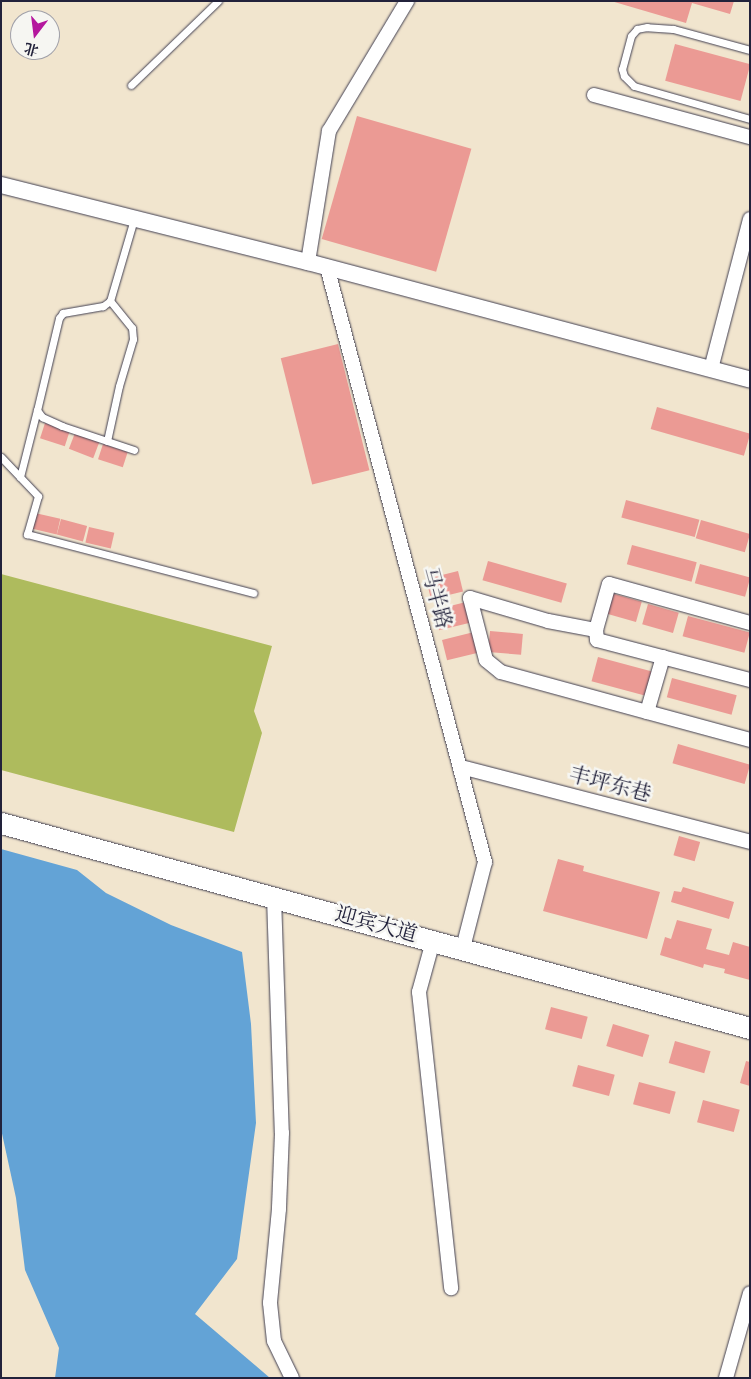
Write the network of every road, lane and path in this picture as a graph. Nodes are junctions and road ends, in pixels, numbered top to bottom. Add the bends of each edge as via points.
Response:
1 (218, 1) edge
2 (407, 1) edge
3 (750, 50) edge
4 (131, 85) dead end
5 (594, 95) dead end
6 (750, 119) edge
7 (750, 137) edge
8 (1, 185) edge
9 (134, 218) junction
10 (750, 219) edge
11 (308, 262) junction
12 (327, 267) junction
13 (110, 301) junction
14 (711, 369) junction
15 (750, 380) edge
16 (37, 410) junction
17 (107, 441) junction
18 (134, 450) dead end
19 (1, 457) edge
20 (20, 477) junction
21 (253, 593) dead end
22 (750, 623) edge
23 (596, 630) junction
24 (663, 657) junction
25 (750, 680) edge
26 (647, 712) junction
27 (750, 740) edge
28 (461, 767) junction
29 (1, 813) edge
30 (1, 823) edge
31 (750, 842) edge
32 (274, 897) junction
33 (465, 940) junction
34 (433, 941) junction
35 (750, 1018) edge
36 (750, 1028) edge
37 (451, 1288) dead end
38 (750, 1293) edge
39 (292, 1378) edge
40 (726, 1378) edge

1 - 4 lane
2 - 11 street via 329,131
3 - 6 lane via 673,29 647,27 637,29 631,36 622,69 634,86
5 - 7 street
8 - 9 street
9 - 11 street
9 - 13 lane
10 - 14 street
11 - 12 street
12 - 14 street
12 - 28 street, 马半路
13 - 16 lane via 103,306 63,313 59,318
13 - 17 lane via 132,328 133,339
14 - 15 street
16 - 17 lane via 42,417 62,426
16 - 20 lane
17 - 18 lane
19 - 20 lane
20 - 21 lane via 38,496 27,534
22 - 23 street via 609,584
23 - 24 street via 597,640
23 - 26 street via 548,621 470,598 486,660 501,672
24 - 25 street
24 - 26 street
26 - 27 street
28 - 31 street, 丰坪东巷
28 - 33 street, 马半路 via 485,862
29 - 33 main road, 迎宾大道
30 - 32 main road, 迎宾大道
32 - 34 main road, 迎宾大道
32 - 39 street via 282,1133 270,1303 274,1341
33 - 35 main road, 迎宾大道
34 - 36 main road, 迎宾大道
34 - 37 street via 419,992
38 - 40 street

